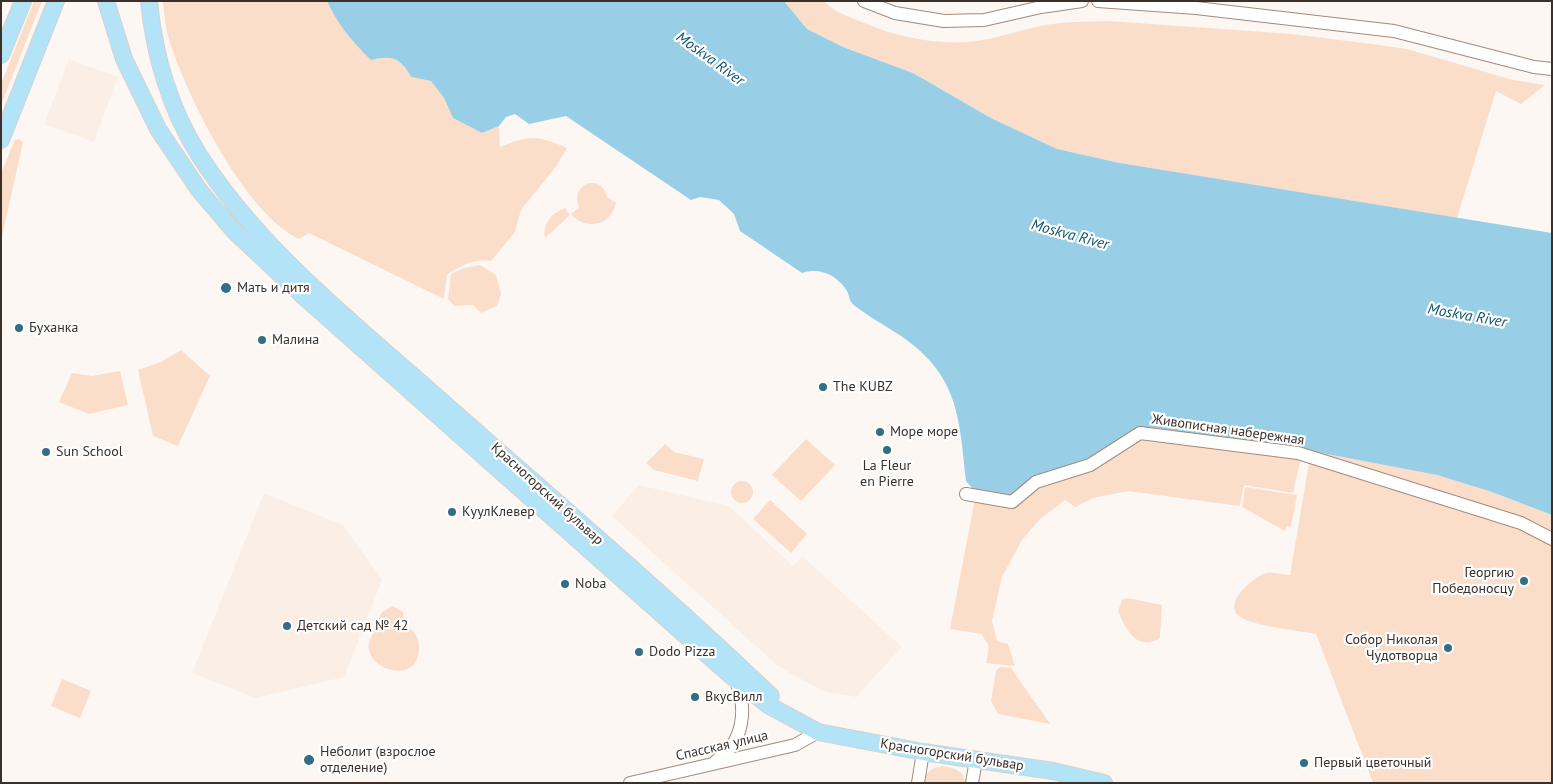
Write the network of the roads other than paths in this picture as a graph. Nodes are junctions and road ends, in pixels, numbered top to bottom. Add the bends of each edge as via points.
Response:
1 (23, 1) edge
2 (56, 1) edge
3 (106, 1) edge
4 (149, 1) edge
5 (864, 1) edge
6 (1082, 1) edge
7 (1098, 1) edge
8 (1, 55) edge
9 (1552, 69) edge
10 (1, 140) edge
11 (966, 494) dead end
12 (1552, 539) edge
13 (735, 679) junction
14 (801, 725) junction
15 (818, 732) junction
16 (923, 752) junction
17 (976, 760) junction
18 (712, 764) junction
19 (630, 783) edge
20 (918, 783) edge
21 (972, 783) edge
22 (1104, 783) edge

1 - 8 main road
2 - 10 main road
3 - 13 main road, Красногорский бульвар via 124,59 158,129 199,190 234,230 346,334
4 - 14 main road, Красногорский бульвар via 157,52 167,85 198,154 223,189 291,265 738,664
5 - 6 street via 895,13 944,20 984,20
7 - 9 street via 1196,8 1394,31
11 - 12 street, Живописная набережная via 1012,502 1036,482 1090,465 1140,433 1298,453 1521,523
13 - 14 main road, Красногорский бульвар via 768,706
13 - 18 street via 742,701 739,734 732,748
14 - 15 main road, Красногорский бульвар
15 - 16 main road, Красногорский бульвар
15 - 18 street, Спасская улица via 795,745
16 - 17 main road, Красногорский бульвар
16 - 20 street
17 - 21 street
17 - 22 main road, Красногорский бульвар via 1053,771
18 - 19 street, Спасская улица

